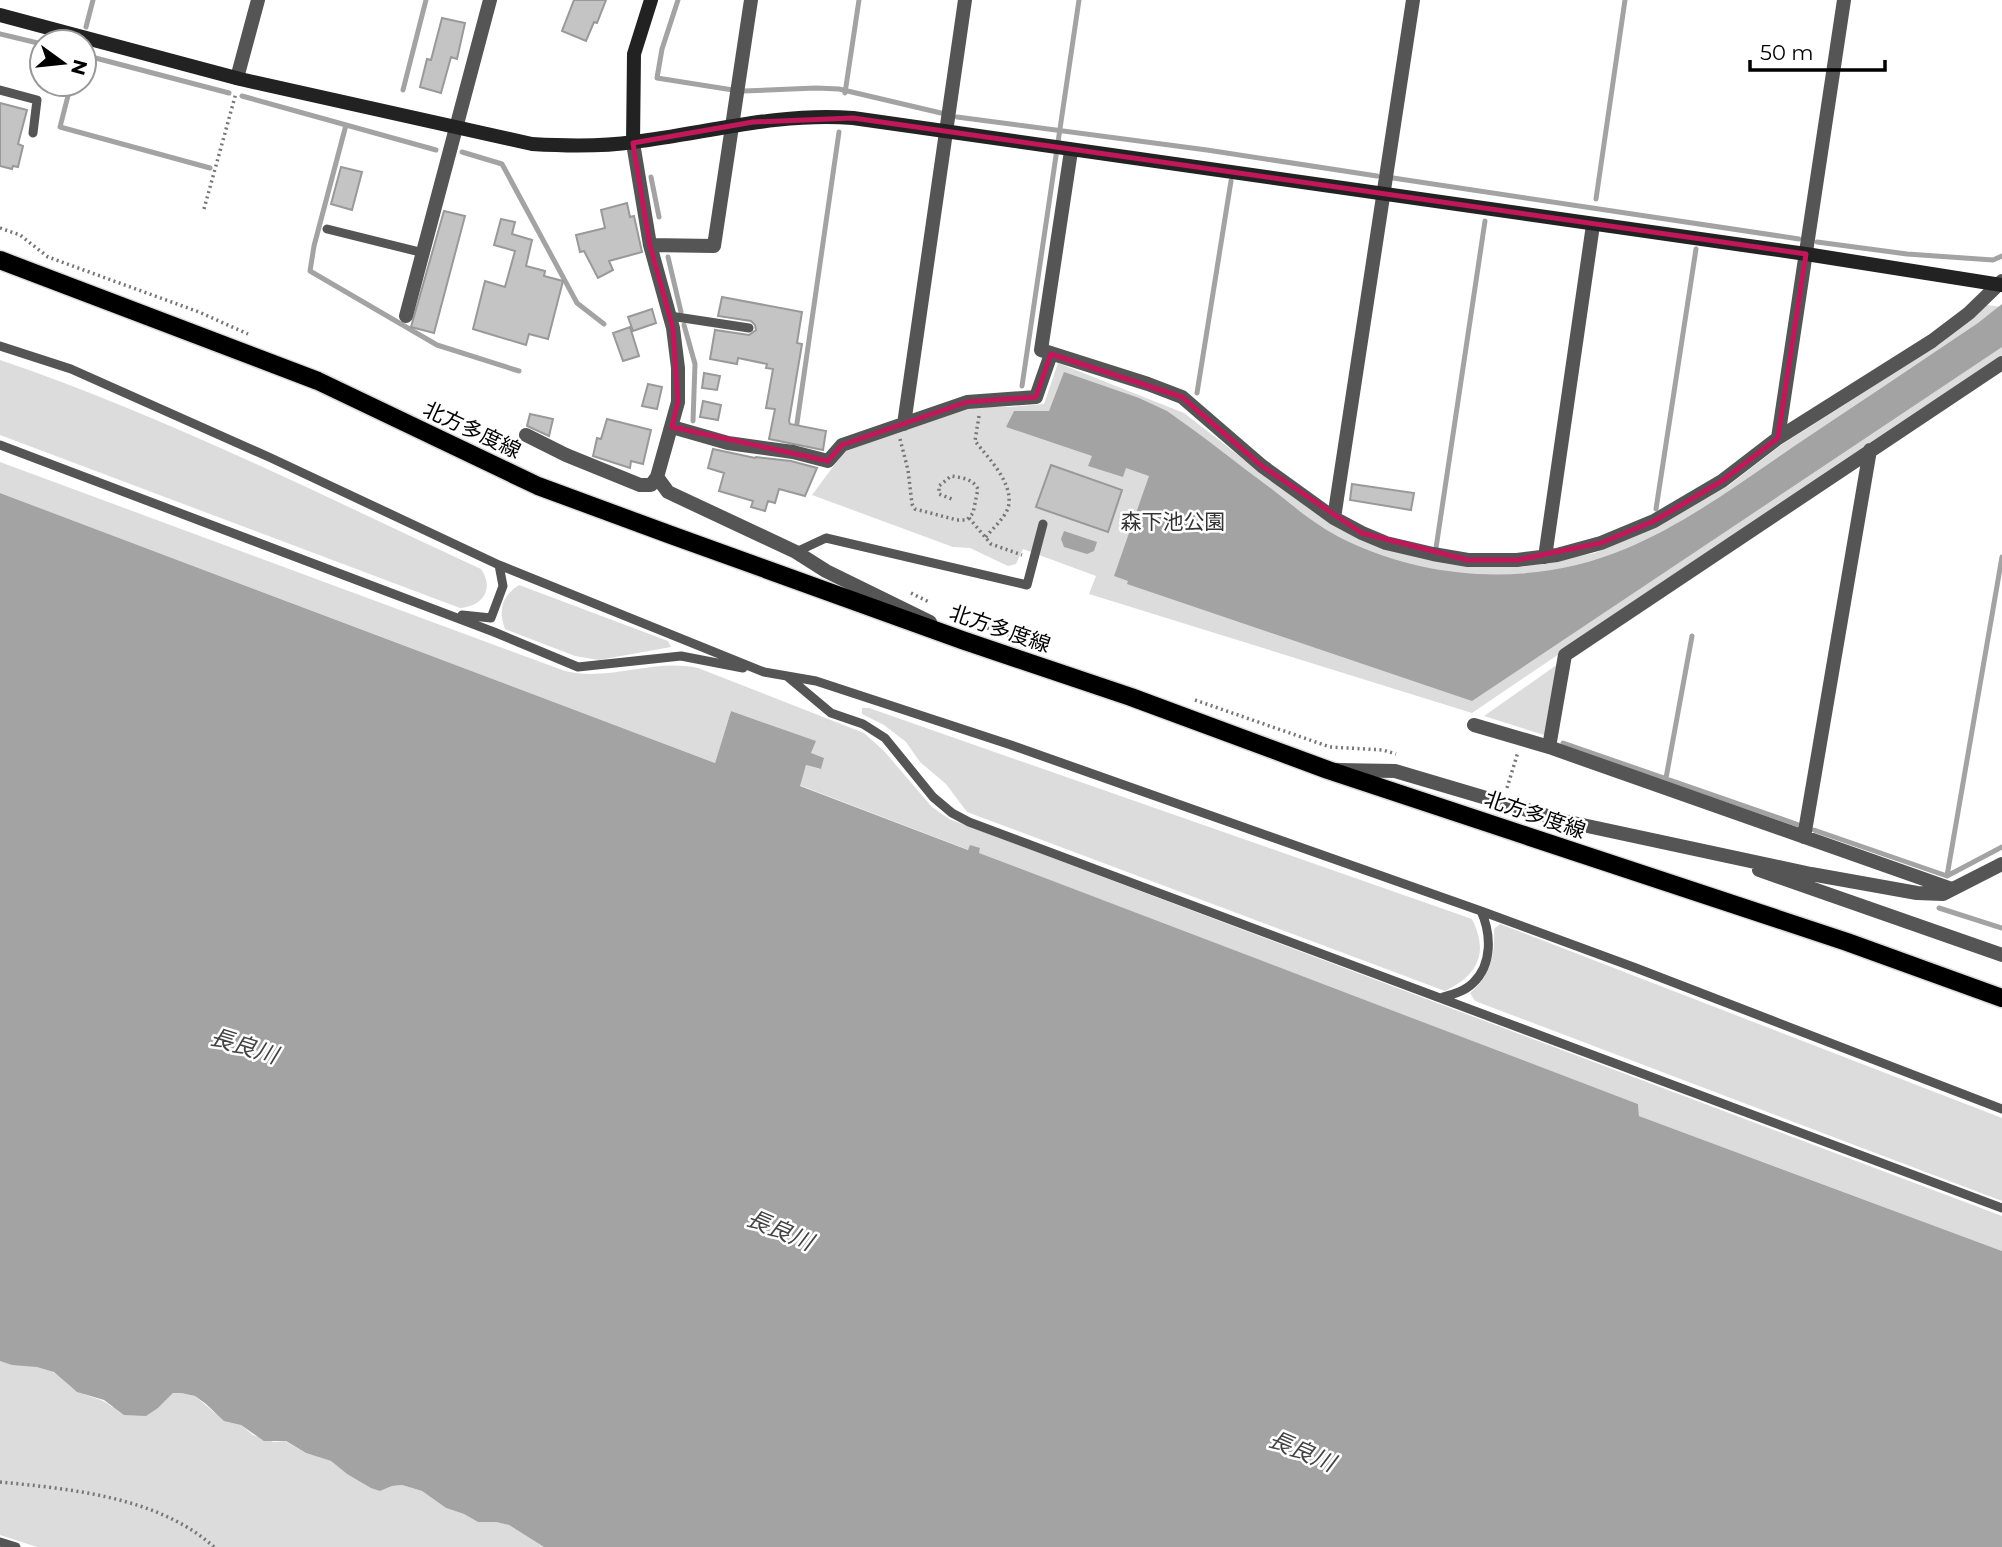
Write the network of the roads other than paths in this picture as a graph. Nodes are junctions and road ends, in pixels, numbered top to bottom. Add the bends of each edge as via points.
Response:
1 (258, 0) edge
2 (490, 0) edge
3 (651, 0) edge
4 (751, 0) edge
5 (965, 0) edge
6 (1413, 0) edge
7 (1844, 0) edge
8 (0, 15) edge
9 (239, 78) junction
10 (0, 90) edge
11 (458, 125) junction
12 (732, 126) junction
13 (946, 131) junction
14 (33, 133) dead end
15 (634, 143) junction
16 (1063, 150) junction
17 (1384, 195) junction
18 (1593, 225) junction
19 (327, 229) dead end
20 (650, 245) junction
21 (0, 253) edge
22 (424, 253) junction
23 (1806, 254) junction
24 (0, 260) edge
25 (50, 278) junction
26 (2001, 283) edge
27 (406, 316) dead end
28 (670, 316) junction
29 (749, 328) dead end
30 (0, 346) edge
31 (1051, 354) junction
32 (2002, 363) edge
33 (900, 426) junction
34 (672, 427) junction
35 (526, 435) dead end
36 (1778, 438) junction
37 (0, 445) edge
38 (1870, 450) junction
39 (657, 477) junction
40 (1334, 518) junction
41 (1044, 524) dead end
42 (796, 552) junction
43 (1545, 557) junction
44 (499, 565) junction
45 (446, 613) junction
46 (962, 640) junction
47 (764, 672) junction
48 (787, 676) junction
49 (1474, 725) dead end
50 (1549, 747) junction
51 (1328, 770) junction
52 (1804, 837) junction
53 (1720, 855) junction
54 (2002, 864) edge
55 (1952, 890) junction
56 (1481, 911) junction
57 (2002, 955) edge
58 (1443, 998) junction
59 (2002, 998) edge
60 (2002, 1109) edge
61 (2002, 1208) edge
62 (0, 1542) edge
63 (16, 1547) edge

1 - 9 street
2 - 11 street
3 - 15 street via 634,54
4 - 12 street
5 - 13 street
6 - 17 street
7 - 23 street
8 - 9 street
9 - 11 street
10 - 14 lane via 37,100
11 - 15 street via 532,144
11 - 22 street
12 - 13 street via 820,115
12 - 15 street
12 - 20 street via 714,246
13 - 16 street
13 - 33 street
15 - 20 street
16 - 17 street
16 - 31 street via 1041,350
17 - 18 street
17 - 40 street
18 - 23 street
18 - 43 street
19 - 22 lane
20 - 28 street
21 - 25 street
22 - 27 street
23 - 26 street
23 - 36 street
24 - 25 main road, 北方多度線
25 - 46 main road, 北方多度線 via 318,381 538,486
26 - 36 street via 1932,341
28 - 29 lane
28 - 34 street via 678,368
30 - 44 lane via 83,374
31 - 33 street via 1036,397 967,402
31 - 40 street via 1182,397 1262,466
32 - 38 street
33 - 34 street via 842,445 828,461 728,443
34 - 39 street
35 - 39 street via 640,485 651,485
36 - 43 street via 1723,481 1654,521 1601,543
37 - 45 lane
38 - 50 street via 1565,655
38 - 52 street
39 - 42 street via 668,492
40 - 43 street via 1387,543 1433,554 1468,560
41 - 42 lane via 1027,585 826,538
42 - 46 street
44 - 45 lane via 503,586 491,618
44 - 47 lane
45 - 47 lane via 578,667 681,656
46 - 51 main road, 北方多度線
47 - 48 lane
48 - 56 lane via 817,681 1011,745
48 - 58 lane via 831,713 885,738 933,797 969,822
49 - 50 street
50 - 52 street
51 - 53 street via 1395,771 1564,821
51 - 59 main road, 北方多度線
52 - 55 street
53 - 55 street via 1917,893
53 - 57 street
54 - 55 street
56 - 58 lane via 1489,927 1486,963 1474,983
56 - 60 lane
58 - 61 lane
62 - 63 lane

